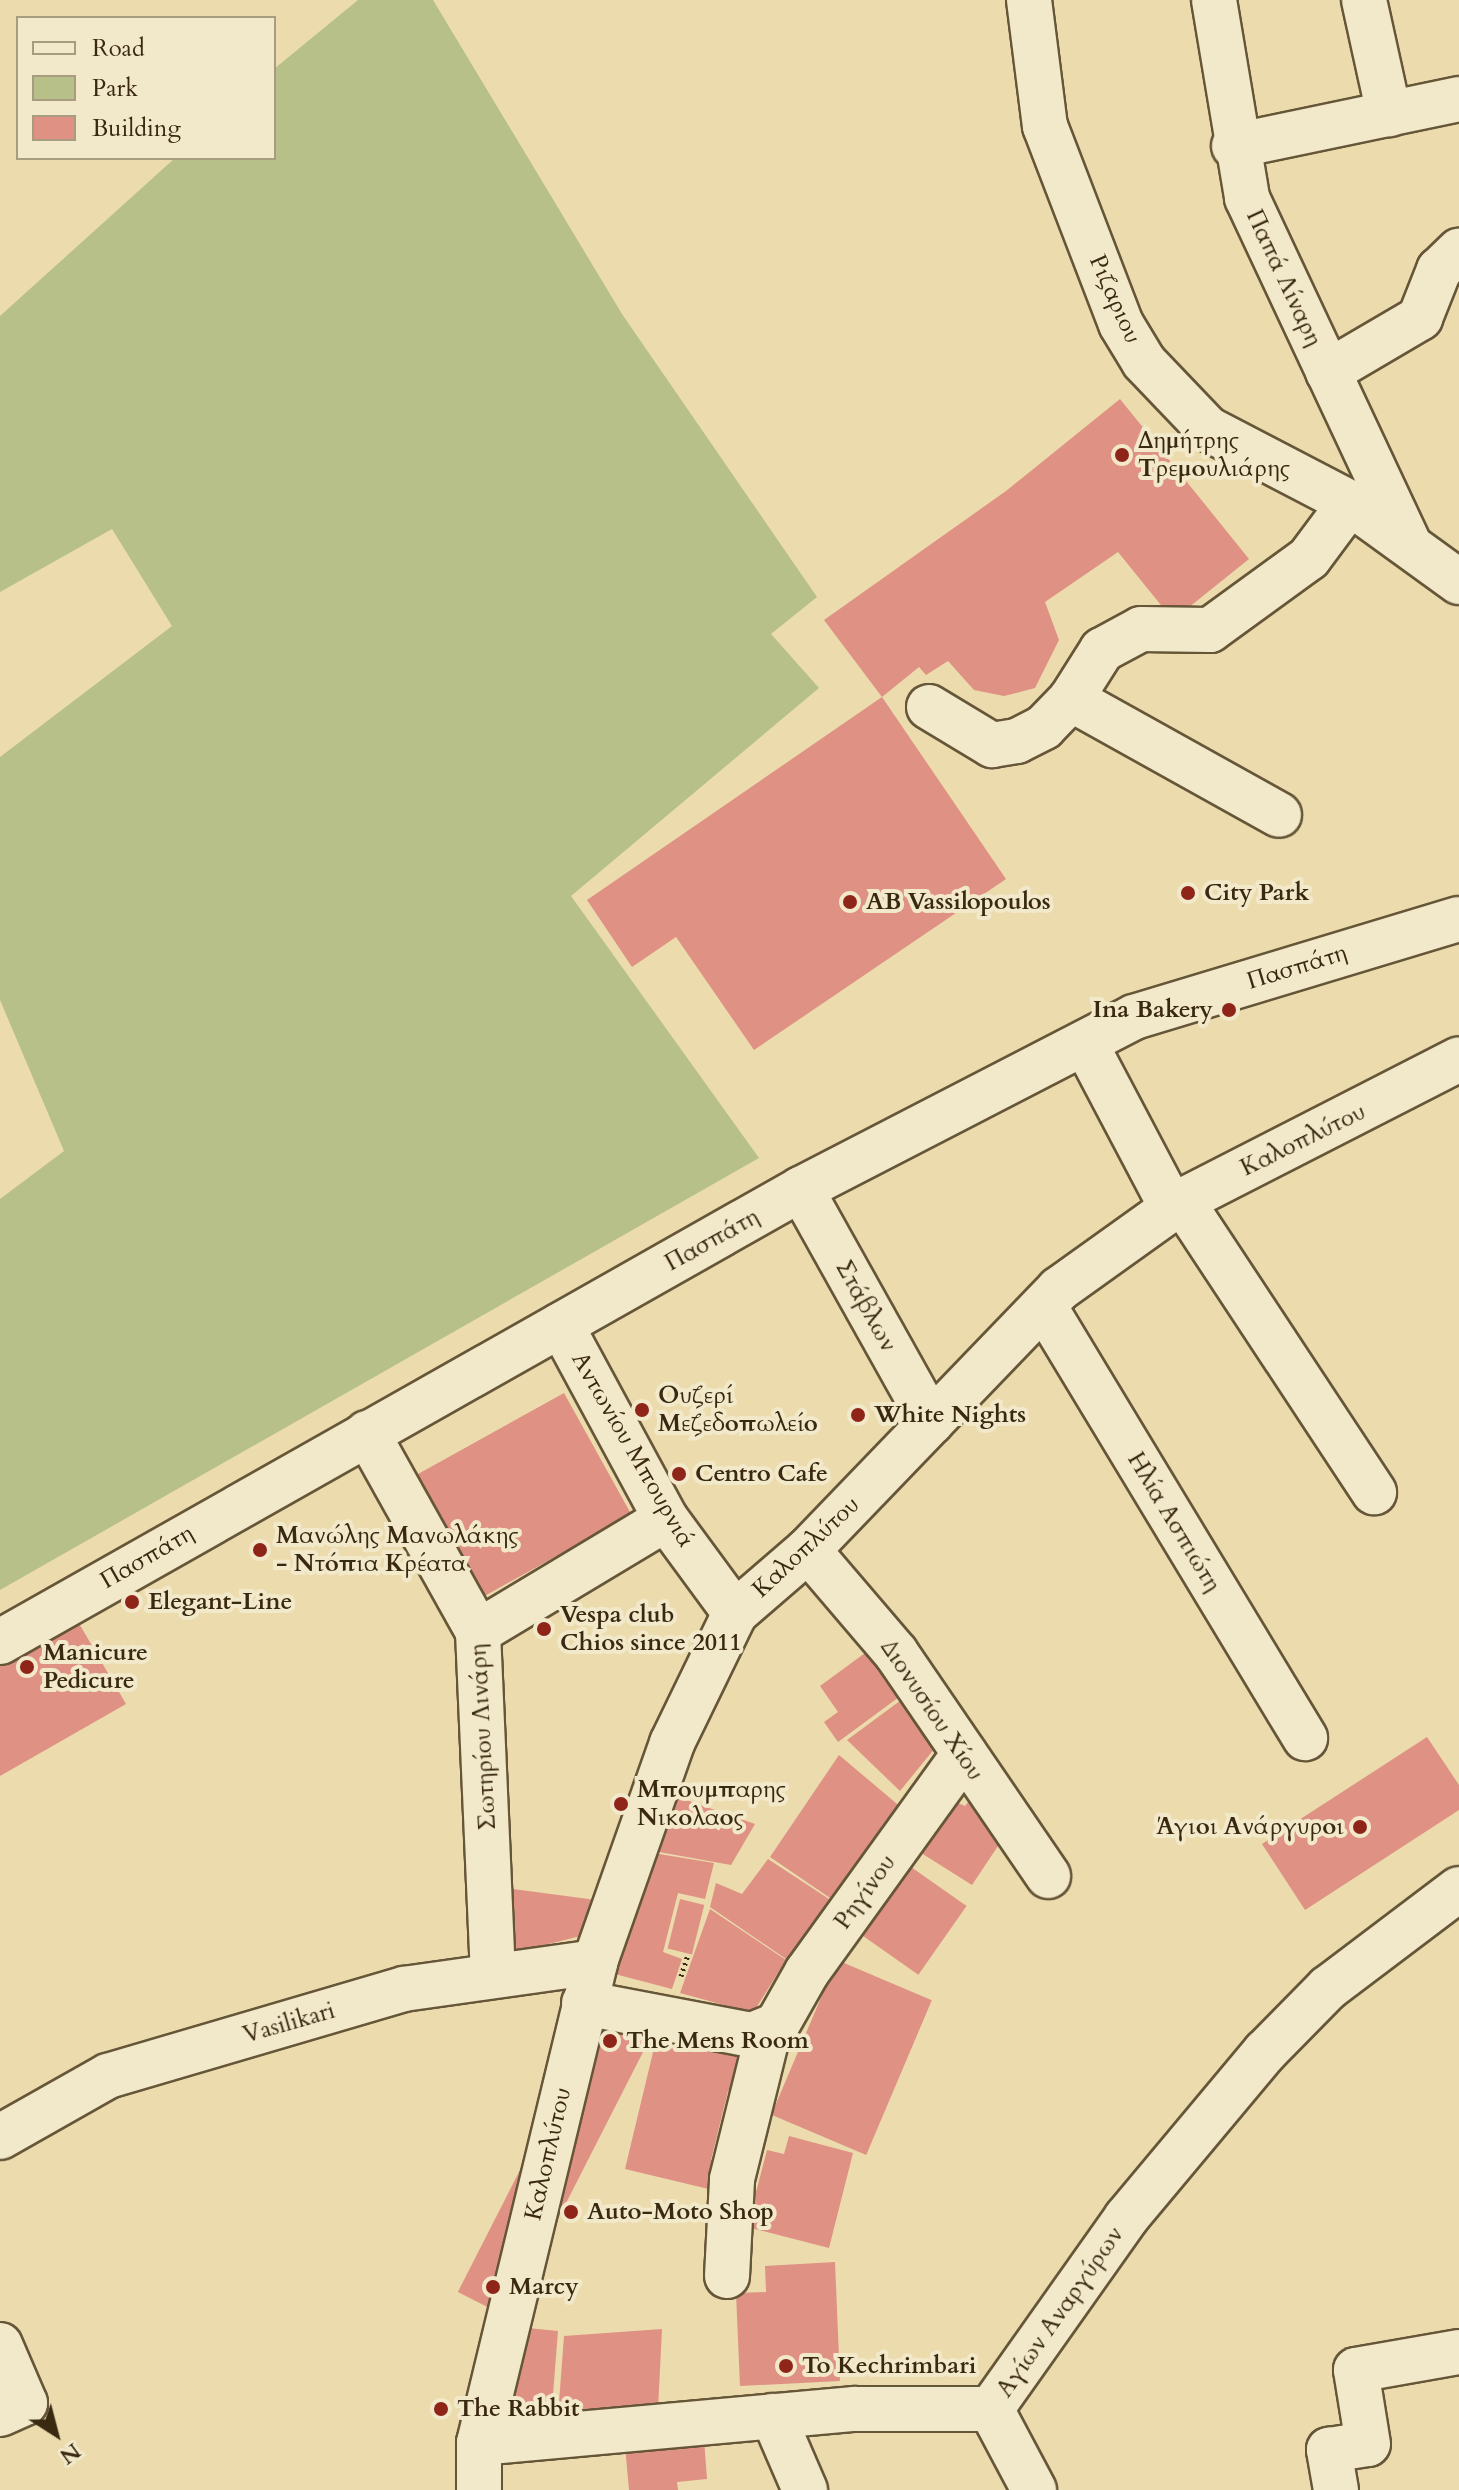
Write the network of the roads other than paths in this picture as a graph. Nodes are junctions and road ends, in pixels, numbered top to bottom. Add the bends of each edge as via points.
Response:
1 (1029, 0) edge
2 (1214, 0) edge
3 (1364, 0) edge
4 (1459, 99) edge
5 (1389, 114) junction
6 (1234, 146) junction
7 (1459, 251) edge
8 (1328, 372) junction
9 (1350, 503) junction
10 (1407, 540) junction
11 (1459, 582) edge
12 (1071, 699) junction
13 (929, 707) dead end
14 (1279, 815) dead end
15 (1459, 919) edge
16 (1085, 1043) junction
17 (1459, 1059) edge
18 (801, 1189) junction
19 (1177, 1205) junction
20 (1044, 1306) junction
21 (561, 1325) junction
22 (931, 1422) junction
23 (367, 1433) junction
24 (1374, 1492) dead end
25 (666, 1519) junction
26 (808, 1550) junction
27 (735, 1613) junction
28 (478, 1632) junction
29 (0, 1642) edge
30 (1305, 1738) dead end
31 (964, 1754) junction
32 (1048, 1876) dead end
33 (1459, 1889) edge
34 (493, 1973) junction
35 (590, 1982) junction
36 (769, 2030) junction
37 (0, 2137) edge
38 (727, 2276) dead end
39 (0, 2345) edge
40 (1459, 2352) edge
41 (991, 2409) junction
42 (0, 2414) edge
43 (773, 2416) junction
44 (479, 2443) junction
45 (479, 2490) edge
46 (805, 2490) edge
47 (1034, 2490) edge
48 (1336, 2490) edge

1 - 9 street, Ριζαριου via 1045,126 1121,324 1144,362 1208,429
2 - 6 street, Παπά Λίναρη
3 - 5 street
4 - 5 street
5 - 6 street
6 - 8 street, Παπά Λίναρη via 1247,198
7 - 8 street via 1439,270 1420,318
8 - 10 street, Παπά Λίναρη
9 - 10 street, Ριζαριου
9 - 12 street via 1309,558 1241,609 1210,630 1141,629 1119,639 1102,650
10 - 11 street, Ριζαριου
12 - 13 street via 1044,727 992,745
12 - 14 street
15 - 16 street, Πασπάτη via 1134,1017
16 - 18 street, Πασπάτη
16 - 19 street
17 - 19 street, Καλοπλύτου
18 - 21 street, Πασπάτη
18 - 22 street, Στάβλων
19 - 20 street, Καλοπλύτου
19 - 24 street
20 - 22 street, Καλοπλύτου
20 - 30 street, Ηλία Ασπιώτη
21 - 23 street, Πασπάτη
21 - 25 street, Αντωνίου Μπουρνιά
22 - 26 street, Καλοπλύτου
23 - 28 street, Σωτηρίου Λινάρη
23 - 29 street, Πασπάτη
25 - 27 street, Αντωνίου Μπουρνιά
25 - 28 street
26 - 27 street, Καλοπλύτου
26 - 31 street, Διονυσίου Χίου via 896,1653
27 - 35 street, Καλοπλύτου via 672,1743
28 - 34 street, Σωτηρίου Λινάρη
31 - 32 street, Διονυσίου Χίου
31 - 36 street, Ρηγίνου
33 - 41 street, Αγίων Αναργύρων via 1328,1988 1265,2052 1126,2218
34 - 35 street, Vasilikari
34 - 37 street, Vasilikari via 404,1989 108,2076
35 - 36 street via 752,2035
35 - 44 street, Καλοπλύτου
36 - 38 street, Ρηγίνου via 732,2179
39 - 42 street via 25,2403
40 - 48 street via 1356,2370 1368,2444 1329,2450
41 - 43 street, Αγίων Αναργύρων
41 - 47 street
43 - 44 street, Αγίων Αναργύρων
43 - 46 street
44 - 45 street, Καλοπλύτου

